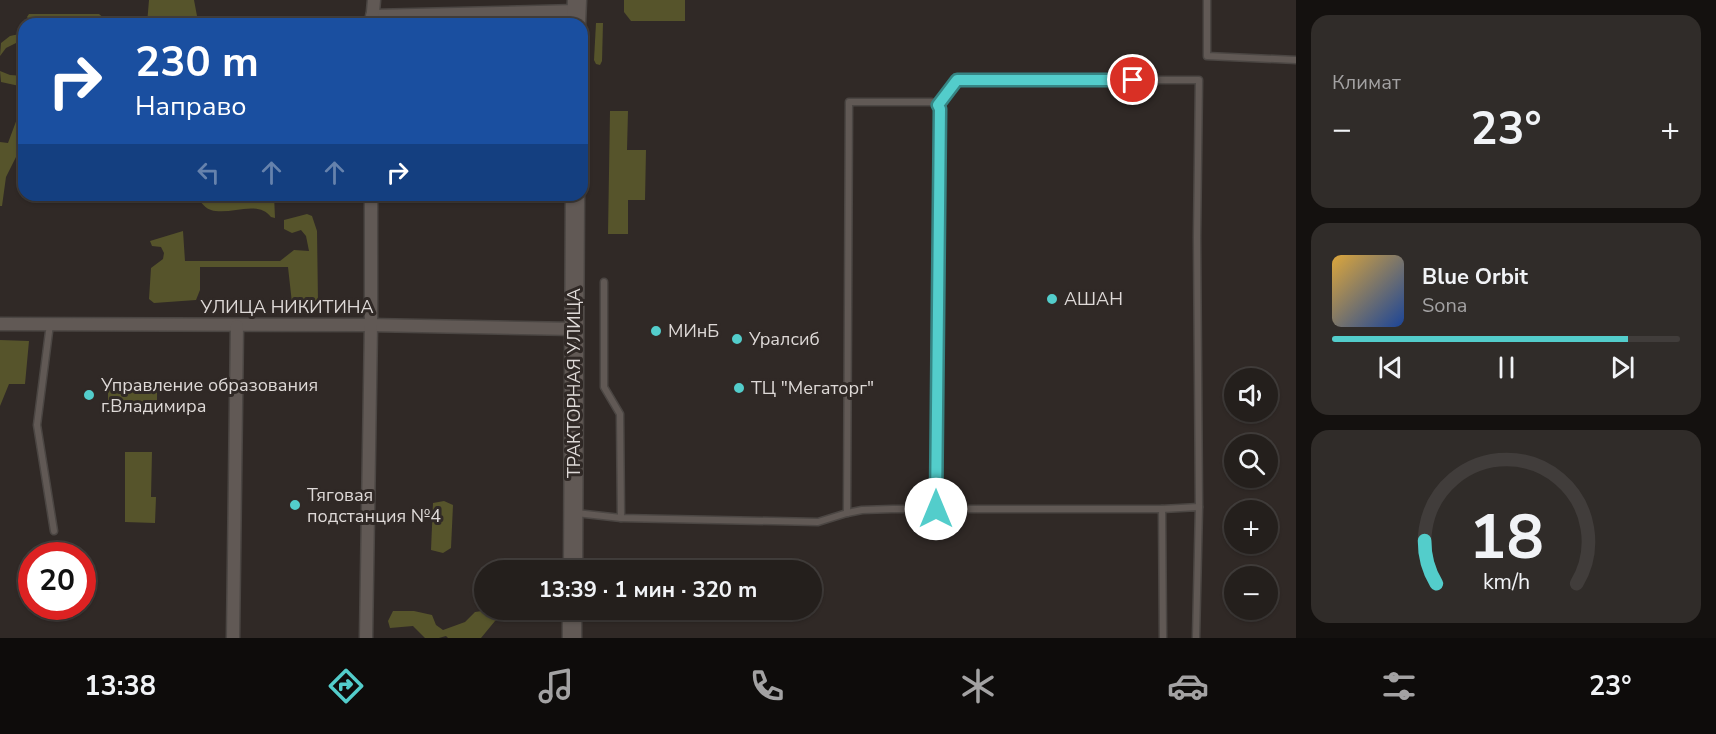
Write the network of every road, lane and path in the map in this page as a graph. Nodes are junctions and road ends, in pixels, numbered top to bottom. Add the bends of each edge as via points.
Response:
1 (375, 0) edge
2 (1207, 0) edge
3 (577, 12) edge
4 (372, 18) edge
5 (423, 18) edge
6 (1296, 60) edge
7 (938, 105) junction
8 (371, 201) edge
9 (575, 201) edge
10 (604, 282) dead end
11 (0, 324) edge
12 (50, 324) junction
13 (371, 325) junction
14 (237, 326) junction
15 (574, 329) junction
16 (1199, 507) junction
17 (936, 509) junction
18 (1162, 509) junction
19 (574, 513) junction
20 (847, 513) junction
21 (621, 518) junction
22 (54, 531) dead end
23 (573, 560) edge
24 (572, 620) edge
25 (233, 638) edge
26 (366, 638) edge
27 (572, 638) edge
28 (1163, 638) edge
29 (1196, 638) edge

1 - 4 street
2 - 6 lane via 1207,56
3 - 5 street
7 - 16 lane via 957,80 1199,80
7 - 17 lane
7 - 20 lane via 849,102
8 - 13 street
9 - 15 main road, ТРАКТОРНАЯ УЛИЦА
10 - 21 lane via 604,387 620,414
11 - 12 street, УЛИЦА НИКИТИНА
12 - 14 street, УЛИЦА НИКИТИНА
12 - 22 lane via 37,425
13 - 14 street, УЛИЦА НИКИТИНА
13 - 15 street, УЛИЦА НИКИТИНА
13 - 26 street
14 - 25 street
15 - 19 main road, ТРАКТОРНАЯ УЛИЦА
16 - 18 lane
16 - 29 lane
17 - 18 lane
17 - 20 lane
18 - 28 lane
19 - 21 lane
19 - 23 main road, ТРАКТОРНАЯ УЛИЦА
20 - 21 lane via 818,522
24 - 27 main road

